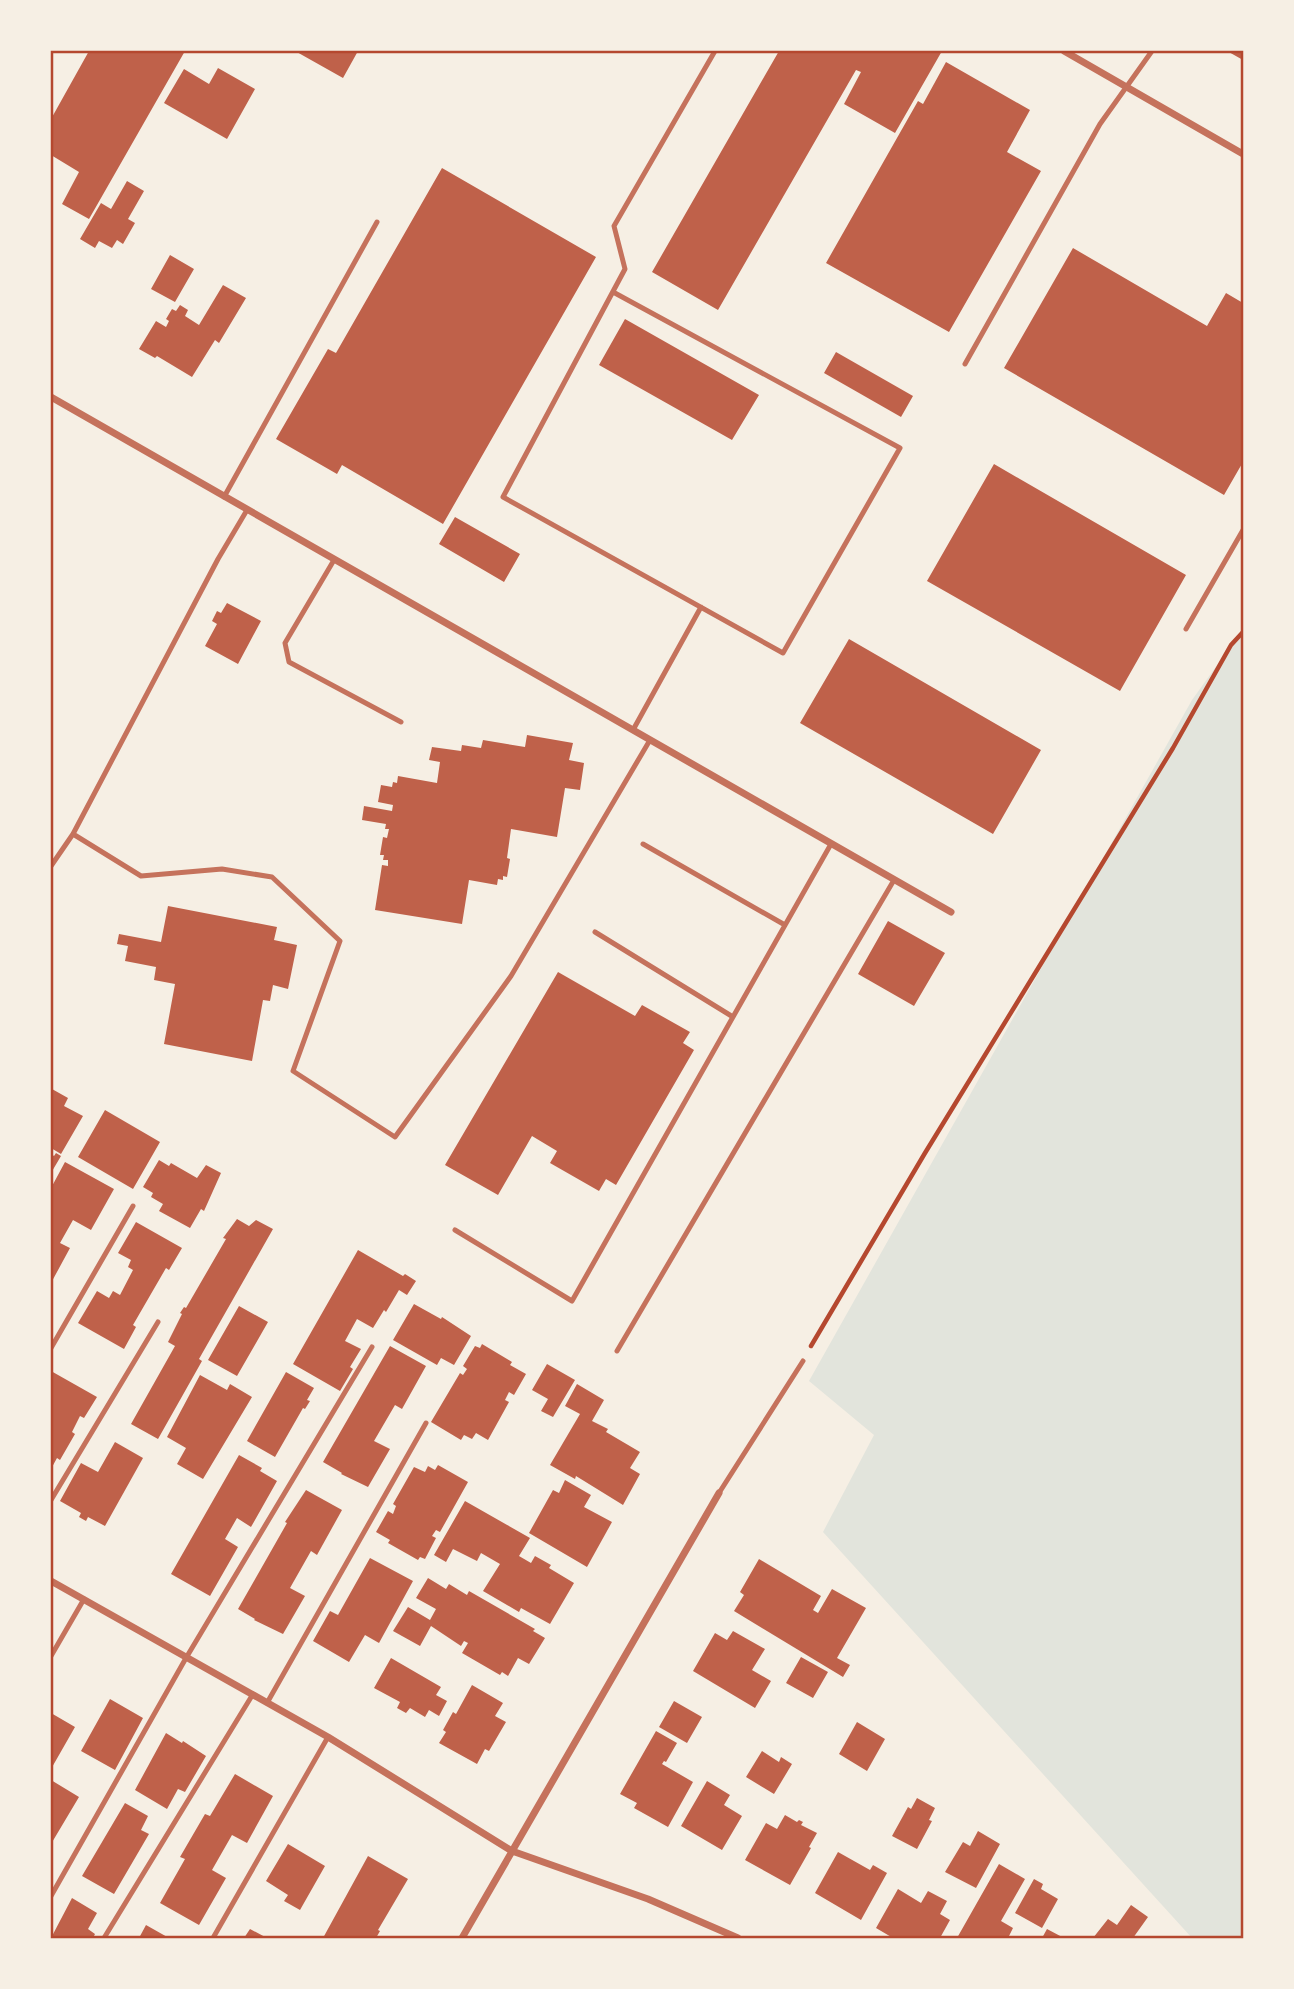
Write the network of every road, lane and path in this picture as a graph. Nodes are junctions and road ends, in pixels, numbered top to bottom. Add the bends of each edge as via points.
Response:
1 (715, 51) edge
2 (1064, 51) edge
3 (1152, 51) edge
4 (1128, 88) junction
5 (1243, 153) edge
6 (377, 222) dead end
7 (613, 292) junction
8 (965, 364) dead end
9 (51, 397) edge
10 (224, 497) junction
11 (247, 510) junction
12 (1243, 530) edge
13 (334, 560) junction
14 (701, 607) junction
15 (1186, 628) dead end
16 (1243, 632) edge
17 (401, 722) dead end
18 (633, 730) junction
19 (650, 740) junction
20 (73, 834) junction
21 (643, 844) dead end
22 (831, 844) junction
23 (51, 866) edge
24 (894, 880) junction
25 (951, 912) dead end
26 (785, 925) junction
27 (594, 932) dead end
28 (733, 1017) junction
29 (133, 1206) dead end
30 (455, 1230) dead end
31 (158, 1322) dead end
32 (372, 1347) dead end
33 (51, 1348) edge
34 (617, 1351) dead end
35 (803, 1361) joint
36 (426, 1423) dead end
37 (719, 1493) joint
38 (51, 1500) edge
39 (51, 1581) edge
40 (84, 1599) junction
41 (51, 1656) edge
42 (186, 1658) junction
43 (253, 1695) junction
44 (267, 1703) junction
45 (328, 1737) junction
46 (512, 1851) junction
47 (51, 1896) edge
48 (104, 1938) edge
49 (213, 1938) edge
50 (462, 1938) edge
51 (738, 1938) edge

1 - 7 lane via 614,226 625,269
2 - 4 street
3 - 4 lane
4 - 5 street
4 - 8 lane via 1100,124
6 - 10 lane
7 - 14 lane via 503,498
7 - 14 lane via 900,448 783,653
9 - 10 street
10 - 11 street
11 - 13 street
11 - 20 lane
12 - 15 lane
13 - 17 lane via 285,643 289,662
13 - 18 street
14 - 18 lane
16 - 35 path via 1231,645
18 - 19 street
19 - 20 lane via 511,976 395,1137 293,1071 340,941 272,877 222,869 141,876
19 - 22 street
20 - 23 lane
21 - 26 lane
22 - 24 street
22 - 26 lane
24 - 25 street
24 - 34 lane
26 - 28 lane
27 - 28 lane
28 - 30 lane via 572,1301
29 - 33 lane
31 - 38 lane
32 - 42 lane
35 - 37 lane
36 - 44 lane
37 - 46 street
39 - 40 street
40 - 41 lane
40 - 42 street
42 - 43 street
42 - 47 lane
43 - 44 street
43 - 48 lane
44 - 45 street
45 - 46 street
45 - 49 lane
46 - 50 street
46 - 51 street via 648,1899

